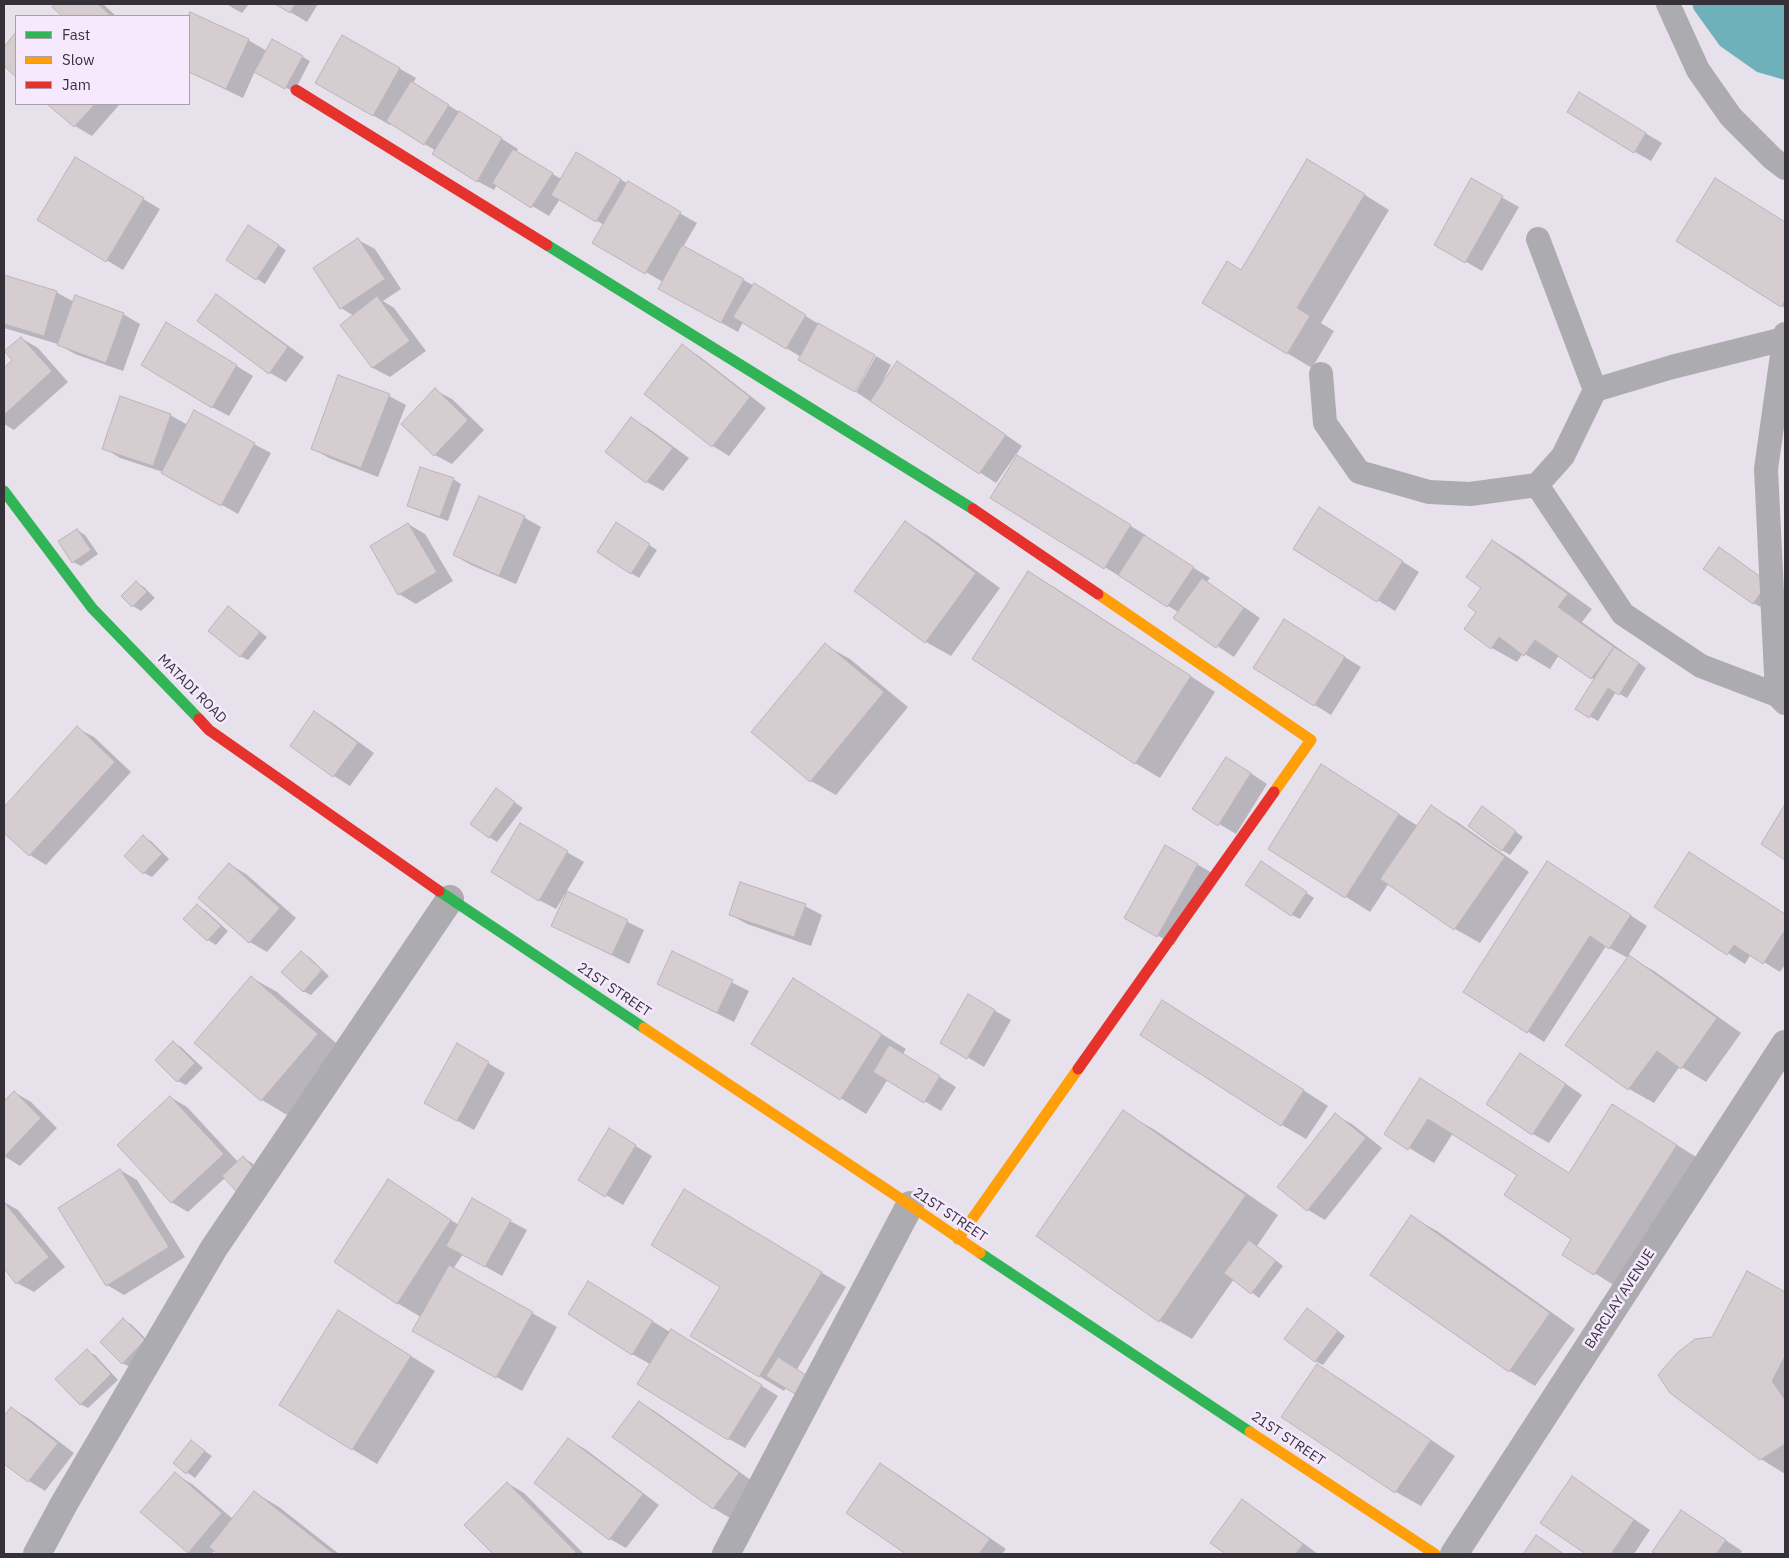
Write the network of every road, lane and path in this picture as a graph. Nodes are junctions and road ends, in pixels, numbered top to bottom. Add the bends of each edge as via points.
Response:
1 (1668, 4) edge
2 (296, 90) dead end
3 (1785, 168) edge
4 (1538, 239) dead end
5 (1785, 336) edge
6 (1321, 374) dead end
7 (1595, 390) junction
8 (1537, 485) junction
9 (4, 491) edge
10 (1781, 699) edge
11 (450, 899) junction
12 (1785, 1044) edge
13 (910, 1205) junction
14 (958, 1239) junction
15 (37, 1554) edge
16 (726, 1554) edge
17 (1434, 1554) edge
18 (1454, 1554) edge

1 - 3 lane via 1698,70 1726,110
2 - 14 street via 966,504 1311,740
4 - 7 lane
5 - 7 lane
5 - 10 lane via 1766,469
6 - 8 lane via 1325,423 1360,472 1429,492 1470,494
7 - 8 lane via 1563,456
8 - 10 lane via 1623,614 1701,666
9 - 11 street, MATADI ROAD via 92,608 209,730
11 - 13 street, 21ST STREET
11 - 15 street via 214,1248
12 - 18 street, BARCLAY AVENUE
13 - 14 street, 21ST STREET
13 - 16 street
14 - 17 street, 21ST STREET

